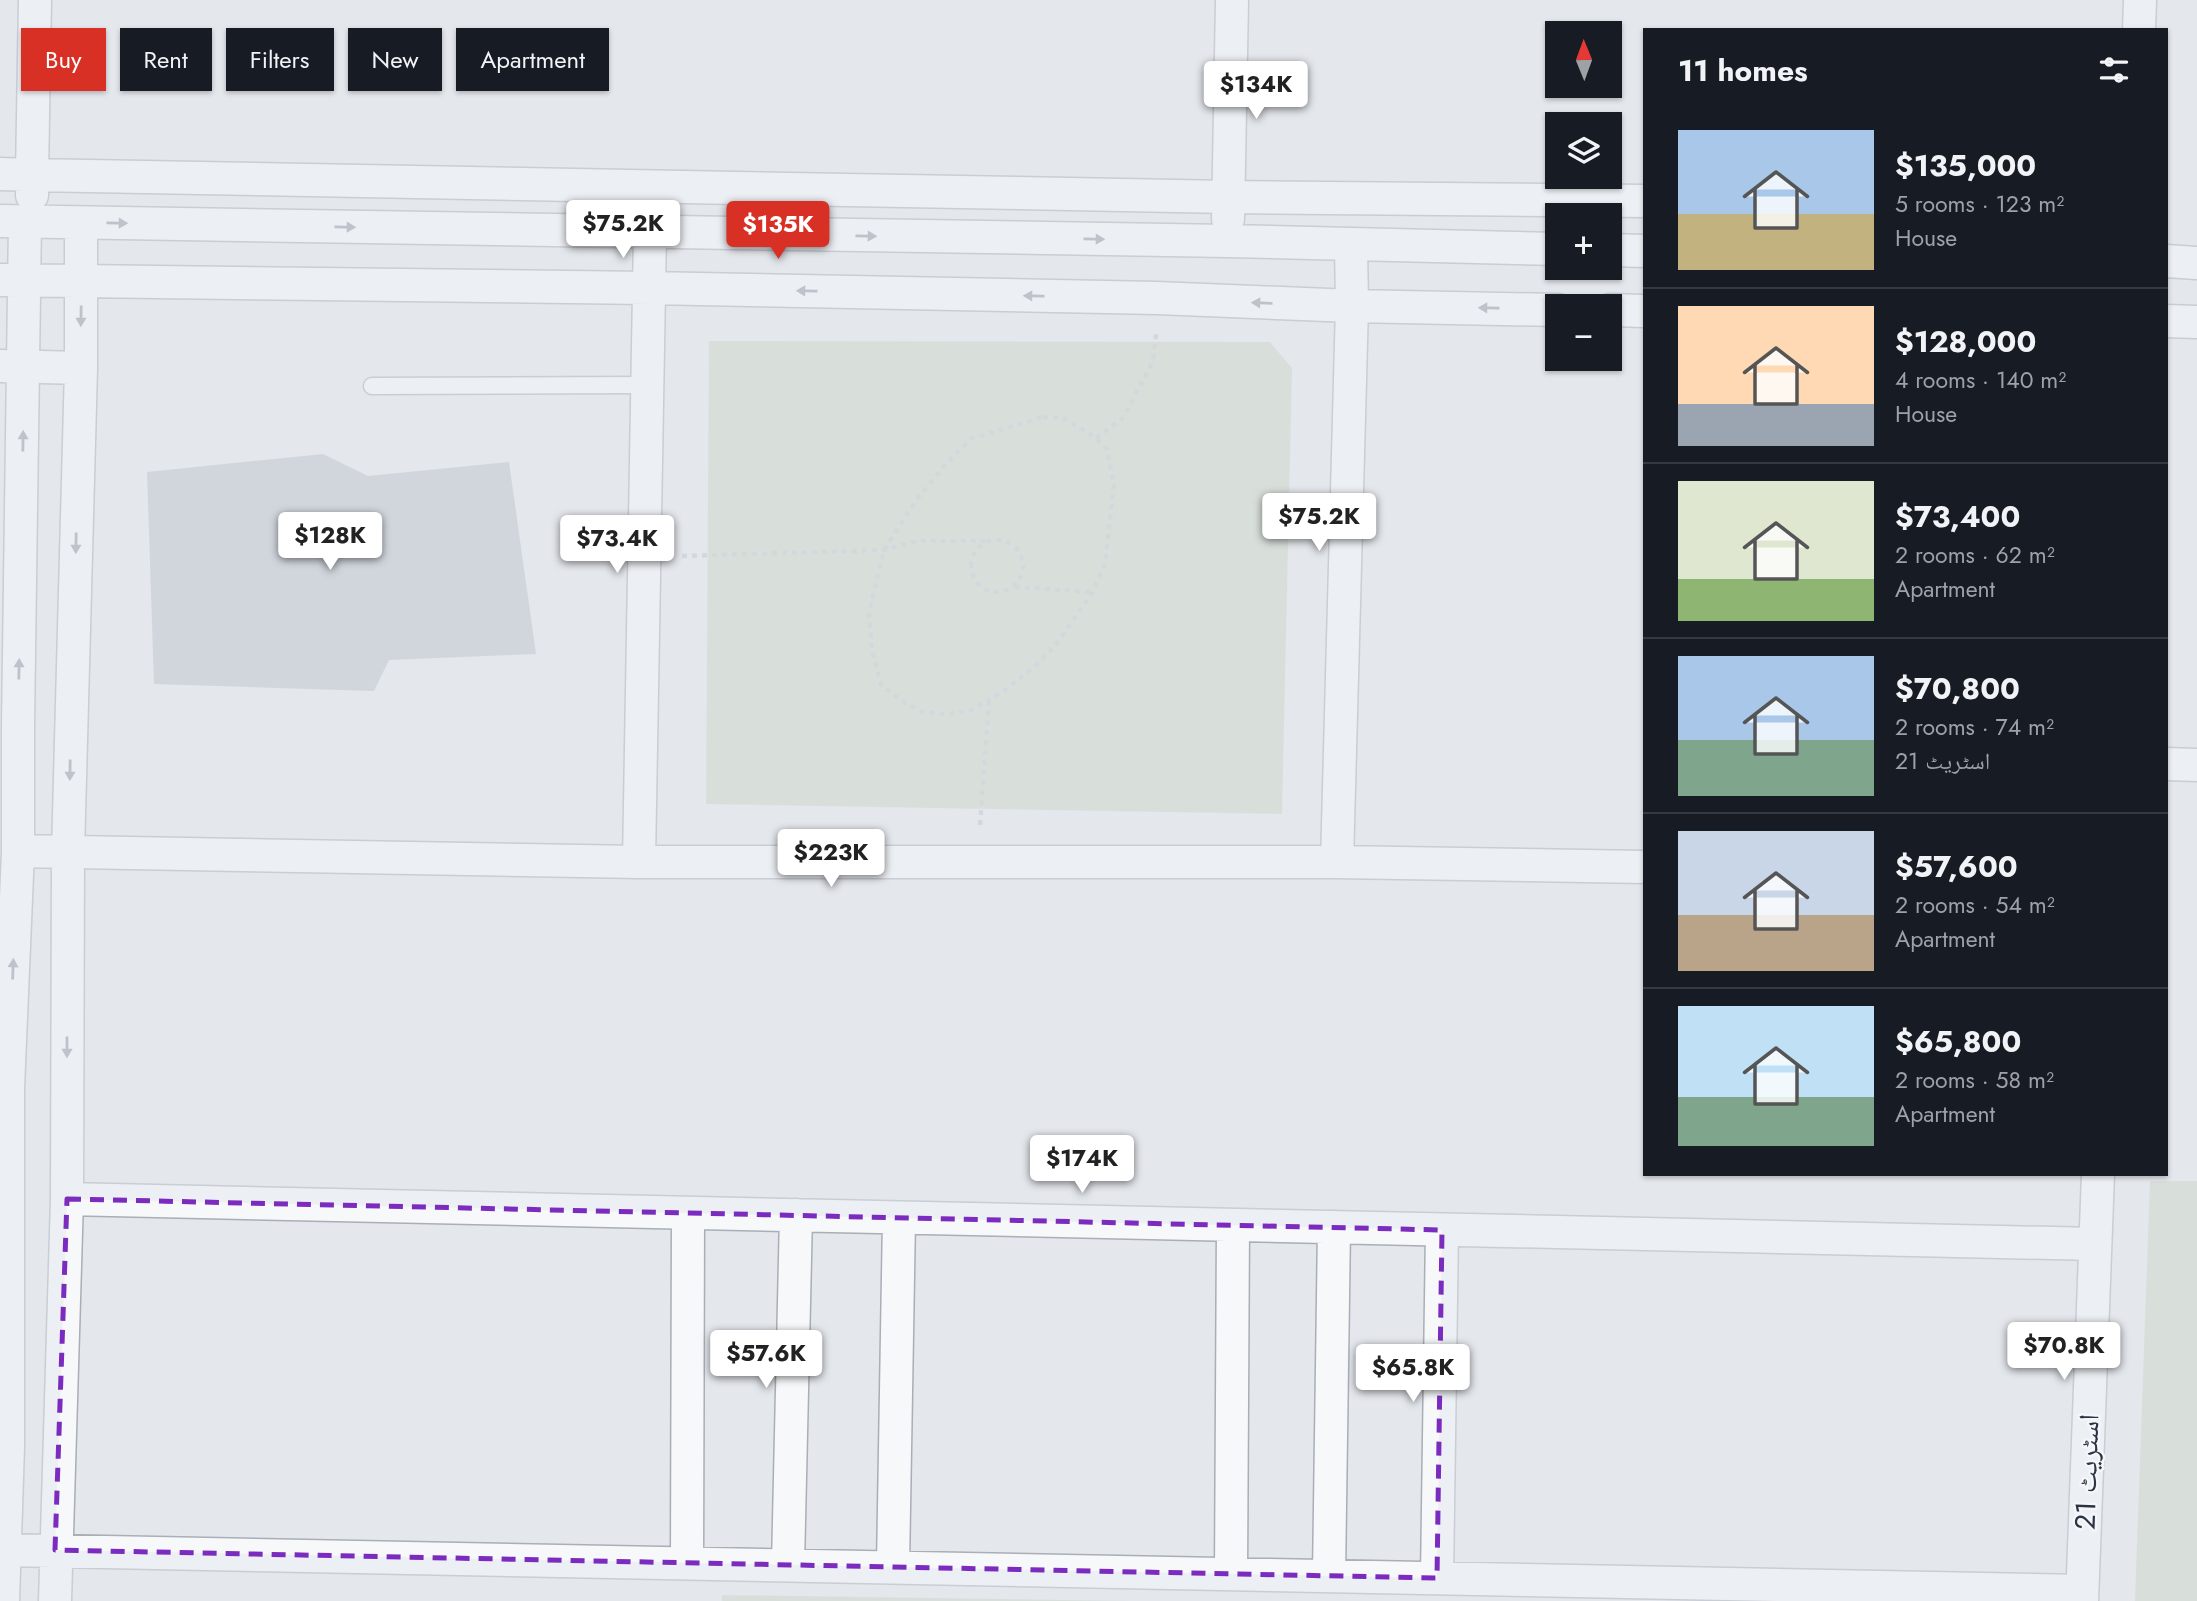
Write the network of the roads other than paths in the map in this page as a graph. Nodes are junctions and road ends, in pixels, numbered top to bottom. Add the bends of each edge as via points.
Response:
1 (35, 0) edge
2 (1232, 0) edge
3 (2140, 0) edge
4 (2139, 28) edge
5 (0, 174) edge
6 (32, 175) junction
7 (1229, 197) junction
8 (1643, 201) edge
9 (19, 221) edge
10 (81, 223) junction
11 (650, 233) junction
12 (1228, 242) junction
13 (1351, 245) junction
14 (1545, 249) edge
15 (1622, 250) edge
16 (1643, 251) edge
17 (2168, 261) edge
18 (2197, 263) edge
19 (12, 280) edge
20 (81, 282) junction
21 (649, 288) junction
22 (1352, 306) junction
23 (1545, 310) edge
24 (1622, 310) edge
25 (1643, 311) edge
26 (2168, 321) edge
27 (2197, 322) edge
28 (12, 366) edge
29 (80, 368) junction
30 (648, 385) junction
31 (372, 386) dead end
32 (9, 725) edge
33 (2168, 764) edge
34 (2197, 765) edge
35 (18, 851) junction
36 (68, 852) junction
37 (639, 862) junction
38 (1337, 862) junction
39 (1643, 867) edge
40 (4, 1088) edge
41 (2098, 1176) edge
42 (67, 1199) junction
43 (688, 1213) junction
44 (796, 1216) junction
45 (900, 1218) junction
46 (1233, 1225) junction
47 (1334, 1227) junction
48 (1442, 1230) junction
49 (2095, 1244) junction
50 (4, 1447) edge
51 (5, 1550) junction
52 (55, 1550) junction
53 (687, 1563) junction
54 (788, 1565) junction
55 (893, 1566) junction
56 (1231, 1573) junction
57 (1329, 1576) junction
58 (1437, 1578) junction
59 (2082, 1596) edge
60 (3, 1601) edge
61 (55, 1601) edge

1 - 6 street
2 - 7 street
3 - 4 street
5 - 6 street
6 - 7 street
6 - 9 street
7 - 8 street
7 - 12 street
9 - 10 street
9 - 19 street
10 -> 11 street
10 - 20 street
11 -> 12 street
11 - 21 street
12 - 13 street
13 - 14 street
13 - 22 street
15 - 16 street
17 - 18 street
19 - 20 street
19 - 28 street
20 - 21 street
20 -> 29 street
22 -> 21 street
21 - 30 street
23 -> 22 street
22 - 38 street
24 - 25 street
26 - 27 street
28 - 29 street
32 -> 28 street
29 -> 36 street
30 - 31 lane
30 - 37 street
32 - 35 street
33 - 34 street
35 - 36 street
40 -> 35 street
36 - 37 street
36 -> 42 street
37 - 38 street
38 - 39 street
40 - 50 street
41 - 49 street, اسٹریٹ 21
42 - 43 street
42 - 52 street
43 - 44 street
43 - 53 street
44 - 45 street
44 - 54 street
45 - 46 street
45 - 55 street
46 - 47 street
46 - 56 street
47 - 48 street
47 - 57 street
48 - 49 street
48 - 58 street
49 - 59 street, اسٹریٹ 21
50 - 51 street
51 - 52 street
51 - 60 street
52 - 53 street
52 - 61 street
53 - 54 street
54 - 55 street
55 - 56 street
56 - 57 street
57 - 58 street
58 - 59 street

